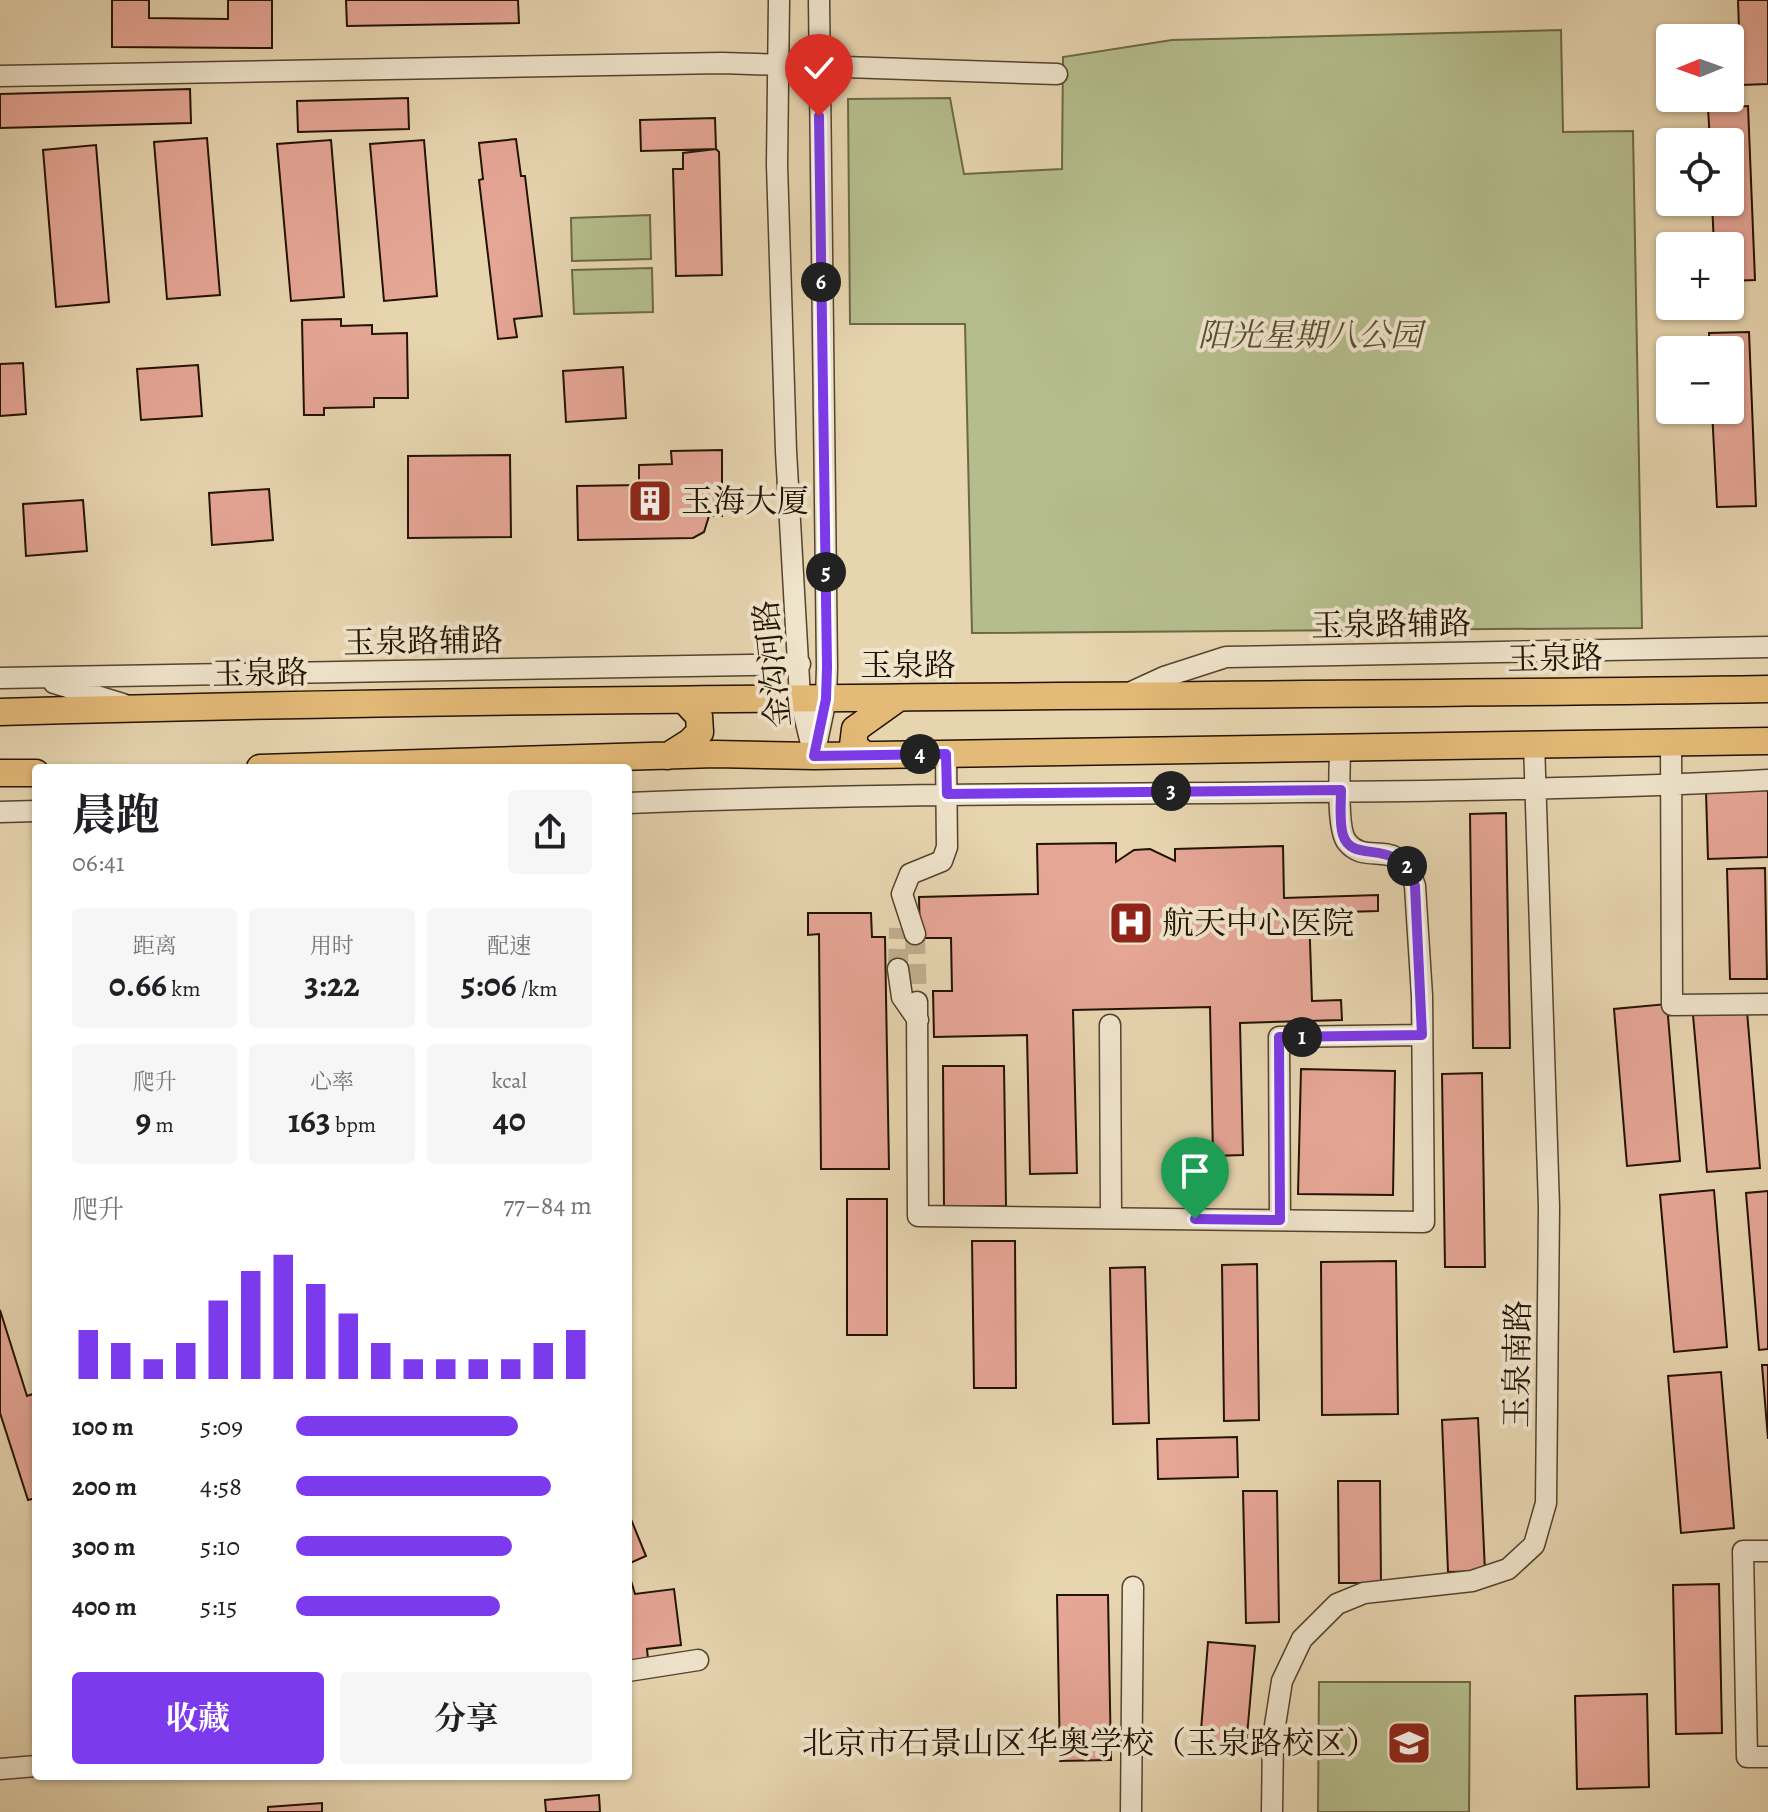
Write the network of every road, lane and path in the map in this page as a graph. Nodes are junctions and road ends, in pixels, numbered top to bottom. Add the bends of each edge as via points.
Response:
1 (779, 0) edge
2 (819, 0) edge
3 (780, 65) junction
4 (820, 66) junction
5 (1057, 74) dead end
6 (0, 76) edge
7 (1768, 647) edge
8 (800, 664) junction
9 (36, 677) junction
10 (0, 678) edge
11 (1768, 689) edge
12 (813, 698) junction
13 (1118, 698) junction
14 (897, 699) junction
15 (685, 701) junction
16 (138, 708) junction
17 (0, 712) edge
18 (1768, 741) edge
19 (1534, 743) junction
20 (1671, 743) junction
21 (1340, 747) junction
22 (946, 754) junction
23 (865, 755) junction
24 (668, 756) junction
25 (814, 756) junction
26 (435, 764) edge
27 (0, 773) edge
28 (32, 773) edge
29 (1768, 780) edge
30 (1671, 785) junction
31 (1341, 790) junction
32 (1535, 790) junction
33 (947, 794) junction
34 (632, 803) edge
35 (32, 811) edge
36 (0, 812) edge
37 (906, 923) tunnel mouth
38 (898, 969) tunnel mouth
39 (1768, 1004) edge
40 (1110, 1025) dead end
41 (1422, 1035) junction
42 (1111, 1218) junction
43 (1280, 1220) junction
44 (1768, 1551) edge
45 (1133, 1587) dead end
46 (698, 1660) dead end
47 (632, 1670) edge
48 (1768, 1757) edge
49 (32, 1766) edge
50 (0, 1769) edge
51 (1131, 1812) edge
52 (1272, 1812) edge

1 - 3 street, 金沟河路
2 - 4 street, 金沟河路
3 - 4 street
3 - 6 street
3 - 8 street, 金沟河路 via 777,165 786,451
4 - 5 street
4 - 12 street, 金沟河路
7 - 13 street, 玉泉路辅路 via 1226,657
8 - 9 street, 玉泉路辅路
8 - 12 street, 金沟河路
9 - 10 street, 玉泉路辅路
9 - 16 street
11 - 13 main road, 玉泉路
12 - 14 main road, 玉泉路
12 - 15 main road, 玉泉路
12 - 25 street, 金沟河路
13 - 14 main road, 玉泉路
14 - 23 main road via 855,729 853,745
15 - 16 main road, 玉泉路
15 - 24 main road via 699,716 700,732
16 - 17 main road, 玉泉路
18 - 20 main road
19 - 20 main road
19 - 21 main road
19 - 32 street, 玉泉南路
20 - 30 street
21 - 22 main road
21 - 31 street
22 - 23 main road
22 - 33 street
23 - 25 main road
24 - 25 main road
24 - 26 main road
27 - 28 main road
29 - 30 street
30 - 32 street
30 - 39 street via 1672,1005
31 - 32 street
31 - 33 street
31 - 41 street via 1347,842 1357,850 1397,857 1411,872
32 - 52 street, 玉泉南路 via 1549,1207 1546,1503 1534,1545 1508,1569 1472,1581 1364,1593 1337,1604 1302,1639 1282,1681 1273,1738
33 - 34 street
33 - 37 street via 947,847 942,861 910,874 902,894
35 - 36 street
38 - 42 street via 902,997 918,1011 918,1216
40 - 42 street
41 - 43 street via 1279,1037
41 - 43 street via 1424,1222
42 - 43 street
44 - 48 street via 1743,1551 1747,1757
45 - 51 street
46 - 47 street
49 - 50 street

